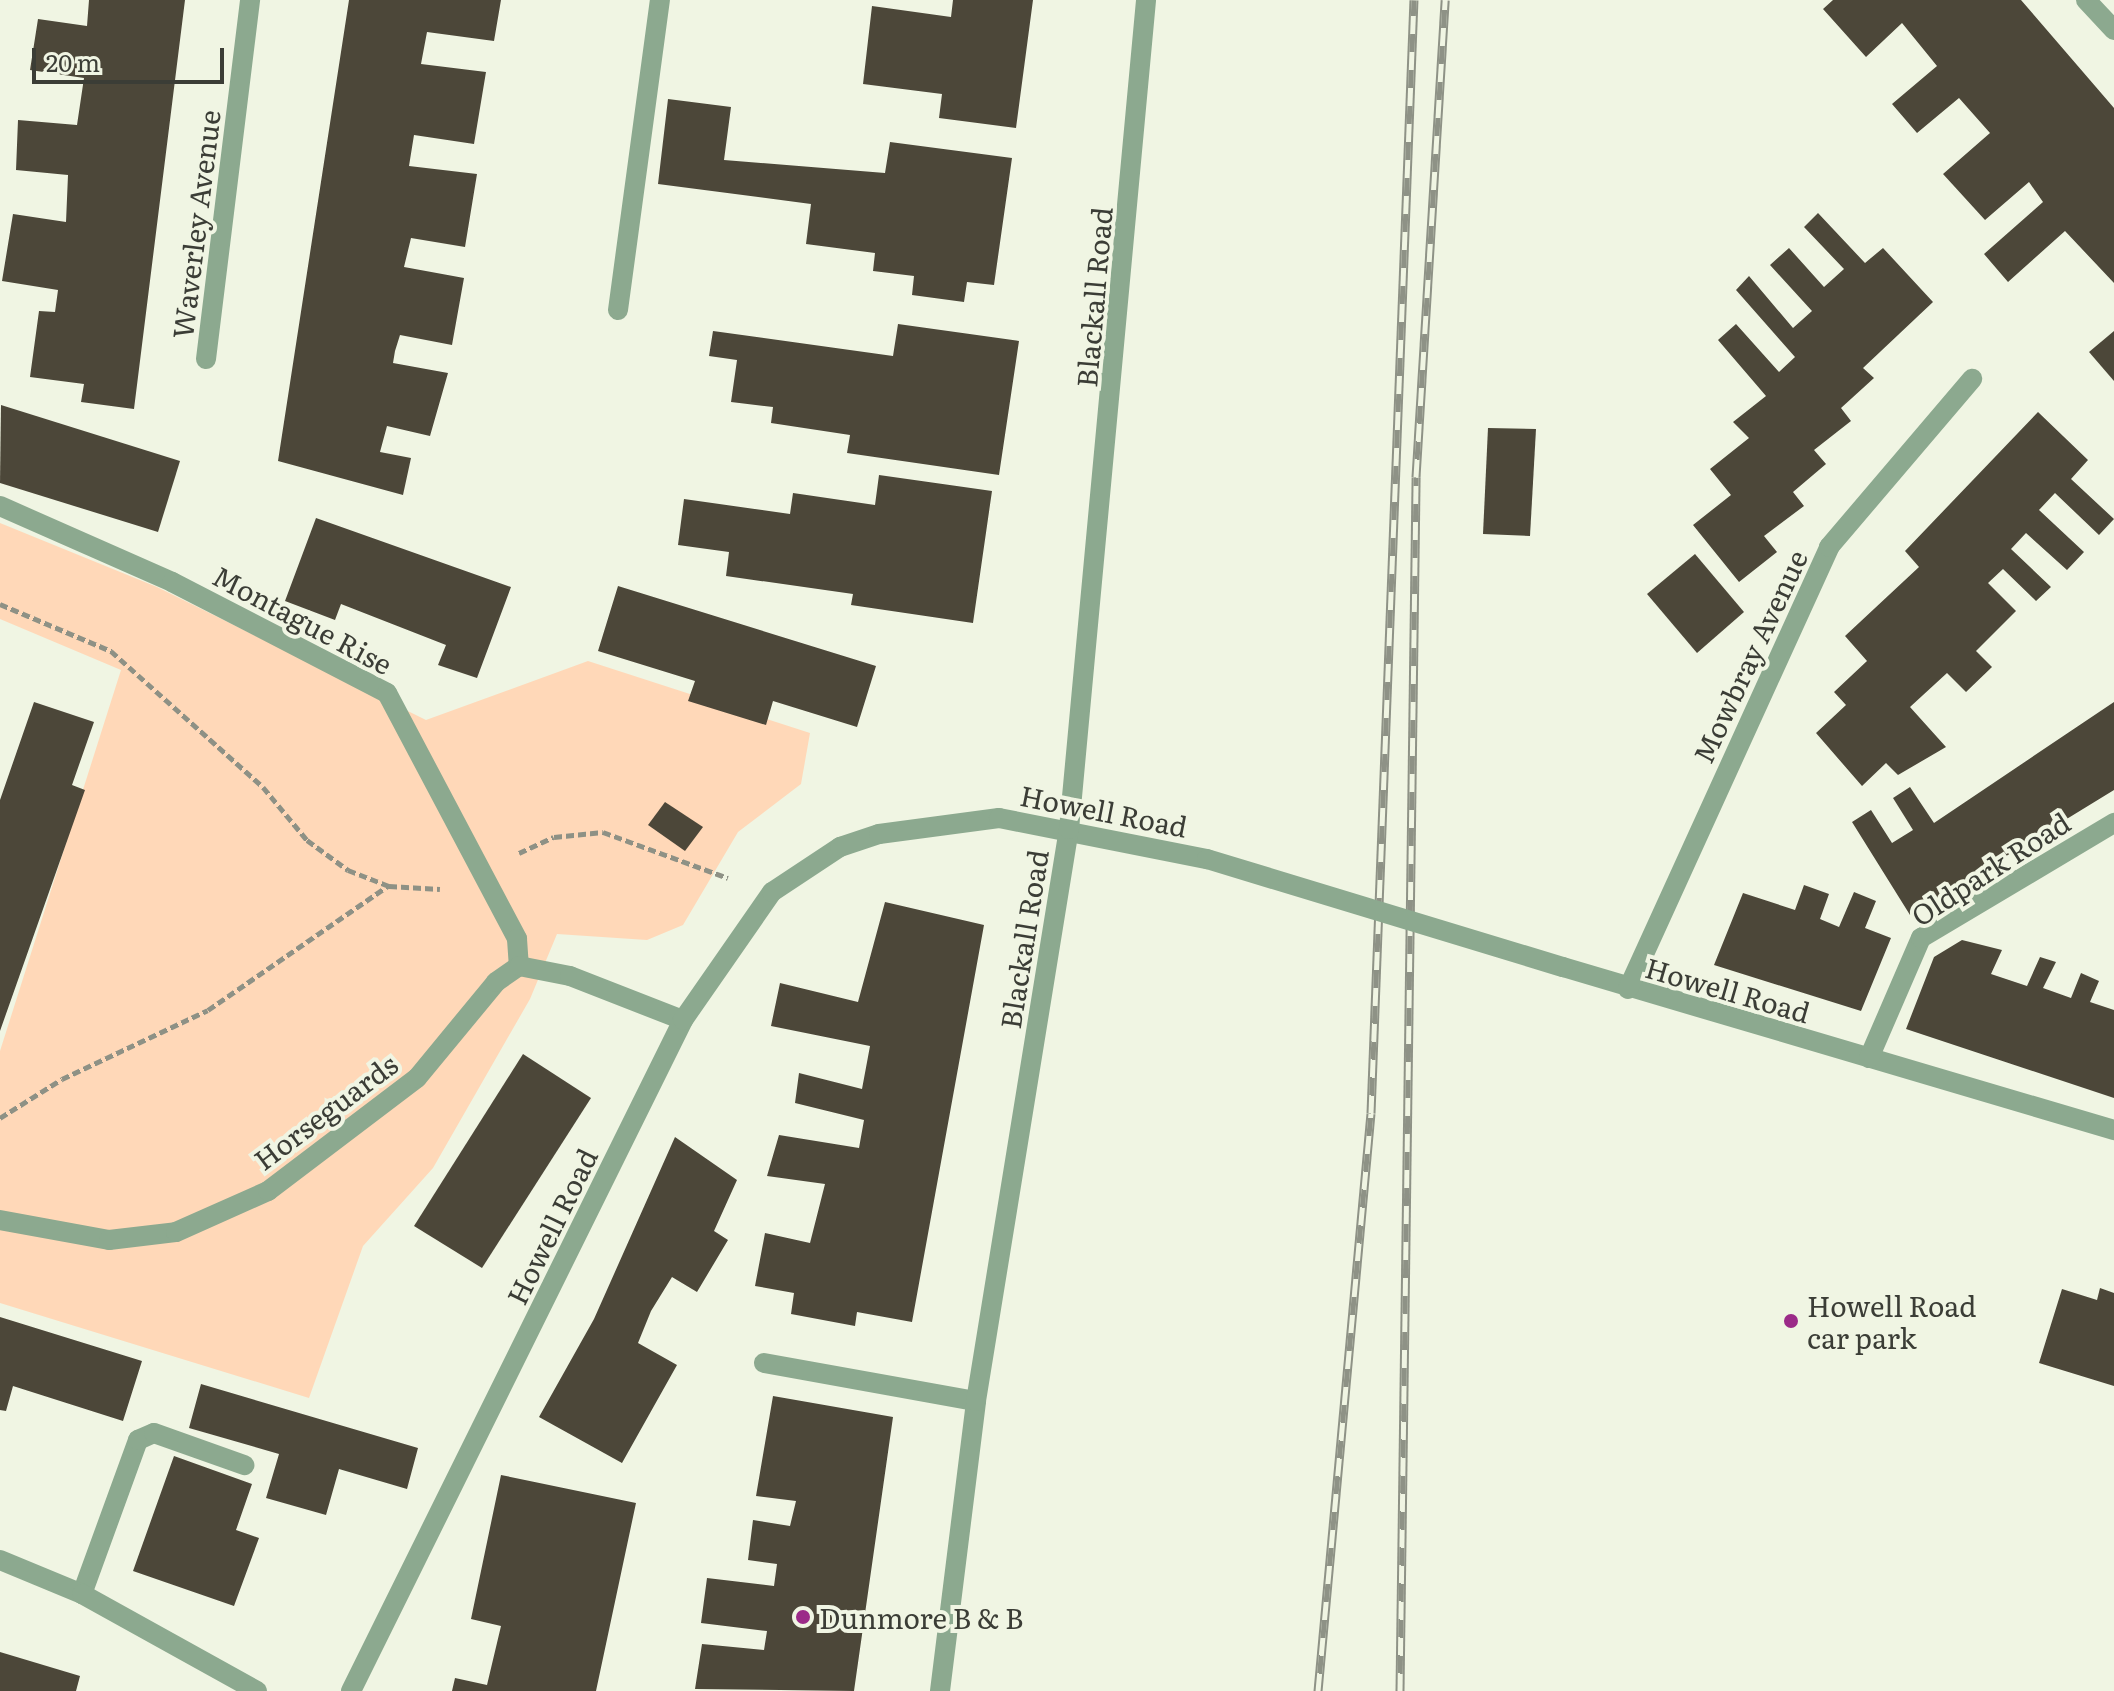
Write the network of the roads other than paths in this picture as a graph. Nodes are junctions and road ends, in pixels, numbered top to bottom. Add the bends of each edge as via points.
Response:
1 (250, 0) edge
2 (660, 0) edge
3 (1146, 0) edge
4 (2086, 0) edge
5 (2114, 30) edge
6 (618, 310) dead end
7 (206, 359) dead end
8 (1972, 379) dead end
9 (0, 506) edge
10 (2114, 823) edge
11 (1069, 829) junction
12 (519, 966) junction
13 (1628, 989) junction
14 (683, 1020) junction
15 (1869, 1058) junction
16 (2114, 1130) edge
17 (0, 1220) edge
18 (764, 1363) dead end
19 (976, 1401) junction
20 (244, 1465) dead end
21 (0, 1560) edge
22 (82, 1594) junction
23 (257, 1691) edge
24 (351, 1691) edge
25 (940, 1691) edge

1 - 7 street, Waverley Avenue
2 - 6 street
3 - 11 street, Blackall Road
4 - 5 street
8 - 13 street, Mowbray Avenue via 1829,547
9 - 12 street, Montague Rise via 172,582 387,693 517,939
10 - 15 street, Oldpark Road via 1921,938
11 - 13 street, Howell Road, bridge via 1207,859
11 - 14 street, Howell Road via 999,818 879,834 840,847 772,892
11 - 19 street, Blackall Road
12 - 14 street via 570,976
12 - 17 street, Horseguards via 496,982 417,1078 268,1191 176,1232 109,1240
13 - 15 street, Howell Road
14 - 24 street, Howell Road
15 - 16 street, Howell Road
18 - 19 street
19 - 25 street, Blackall Road
20 - 22 street via 154,1433 138,1440
21 - 22 street
22 - 23 street

